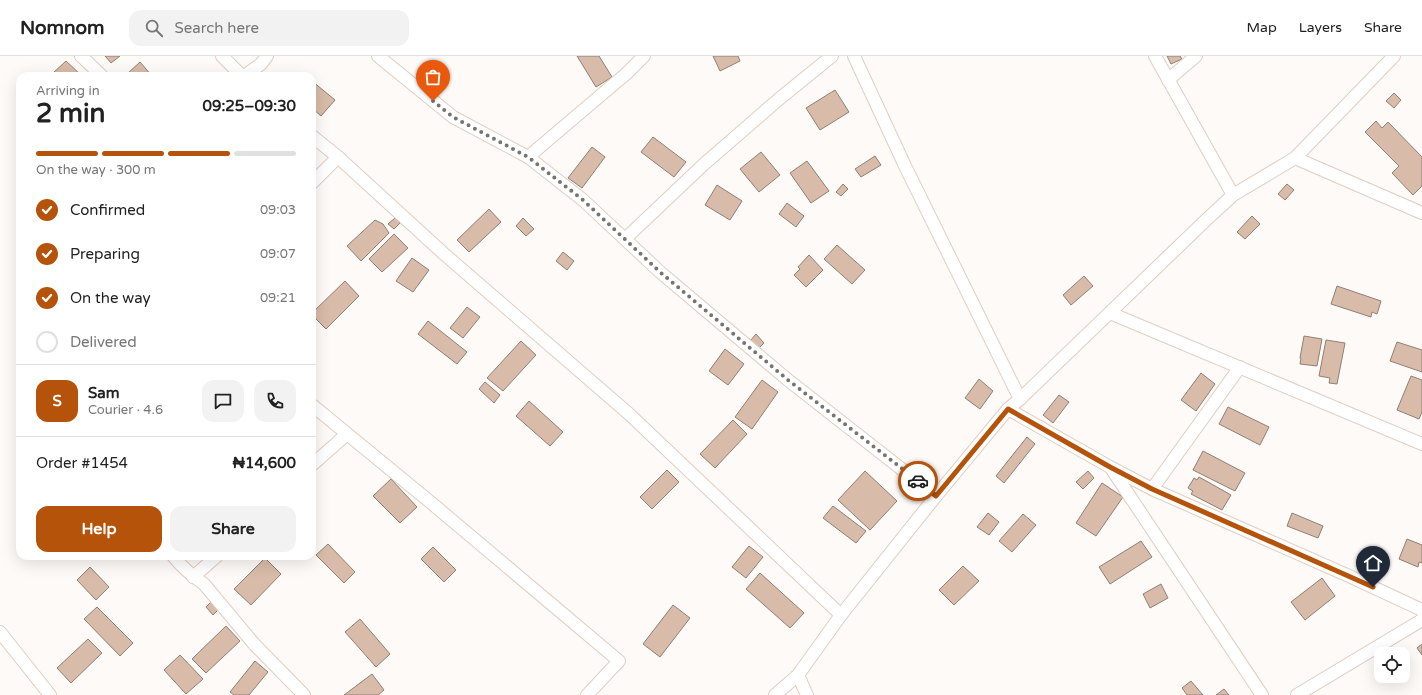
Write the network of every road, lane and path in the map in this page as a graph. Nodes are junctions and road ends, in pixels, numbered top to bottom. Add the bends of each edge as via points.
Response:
1 (81, 56) edge
2 (222, 56) edge
3 (267, 56) edge
4 (378, 56) edge
5 (644, 56) edge
6 (832, 56) edge
7 (854, 56) edge
8 (1155, 56) edge
9 (1196, 56) edge
10 (1394, 56) edge
11 (98, 72) edge
12 (239, 72) edge
13 (249, 72) edge
14 (1168, 80) junction
15 (316, 139) edge
16 (528, 157) junction
17 (338, 158) junction
18 (1295, 158) junction
19 (316, 179) edge
20 (1233, 195) junction
21 (1422, 213) edge
22 (625, 239) junction
23 (1110, 313) junction
24 (1240, 367) junction
25 (1020, 399) junction
26 (316, 408) edge
27 (1008, 409) junction
28 (347, 434) junction
29 (1422, 444) edge
30 (316, 461) edge
31 (1110, 467) junction
32 (1152, 489) junction
33 (936, 496) junction
34 (176, 560) edge
35 (212, 560) edge
36 (193, 577) junction
37 (1422, 610) edge
38 (842, 614) junction
39 (1422, 620) edge
40 (0, 632) edge
41 (798, 675) junction
42 (50, 695) edge
43 (304, 695) edge
44 (587, 695) edge
45 (775, 695) edge
46 (807, 695) edge
47 (1262, 695) edge
48 (1297, 695) edge

1 - 11 street
2 - 12 street
3 - 13 street via 262,64
4 - 16 street via 453,117
5 - 16 street
6 - 22 street via 703,165
7 - 25 street via 905,166
8 - 14 street
9 - 14 street
10 - 18 street
14 - 20 street
15 - 17 street
16 - 22 street via 583,200
17 - 19 street
17 - 38 street via 443,253 628,413
18 - 20 street
18 - 21 street
20 - 23 street
22 - 33 street via 660,272 788,380
23 - 24 street
23 - 25 street
24 - 29 street
24 - 32 street
25 - 27 street
26 - 28 street
27 - 31 street
27 - 33 street
28 - 30 street
28 - 44 street via 618,661
31 - 32 street
31 - 47 street
32 - 37 street
33 - 38 street
34 - 36 street
35 - 36 street
36 - 43 street via 204,584 254,644
38 - 41 street
39 - 48 street
40 - 42 street
41 - 45 street
41 - 46 street

